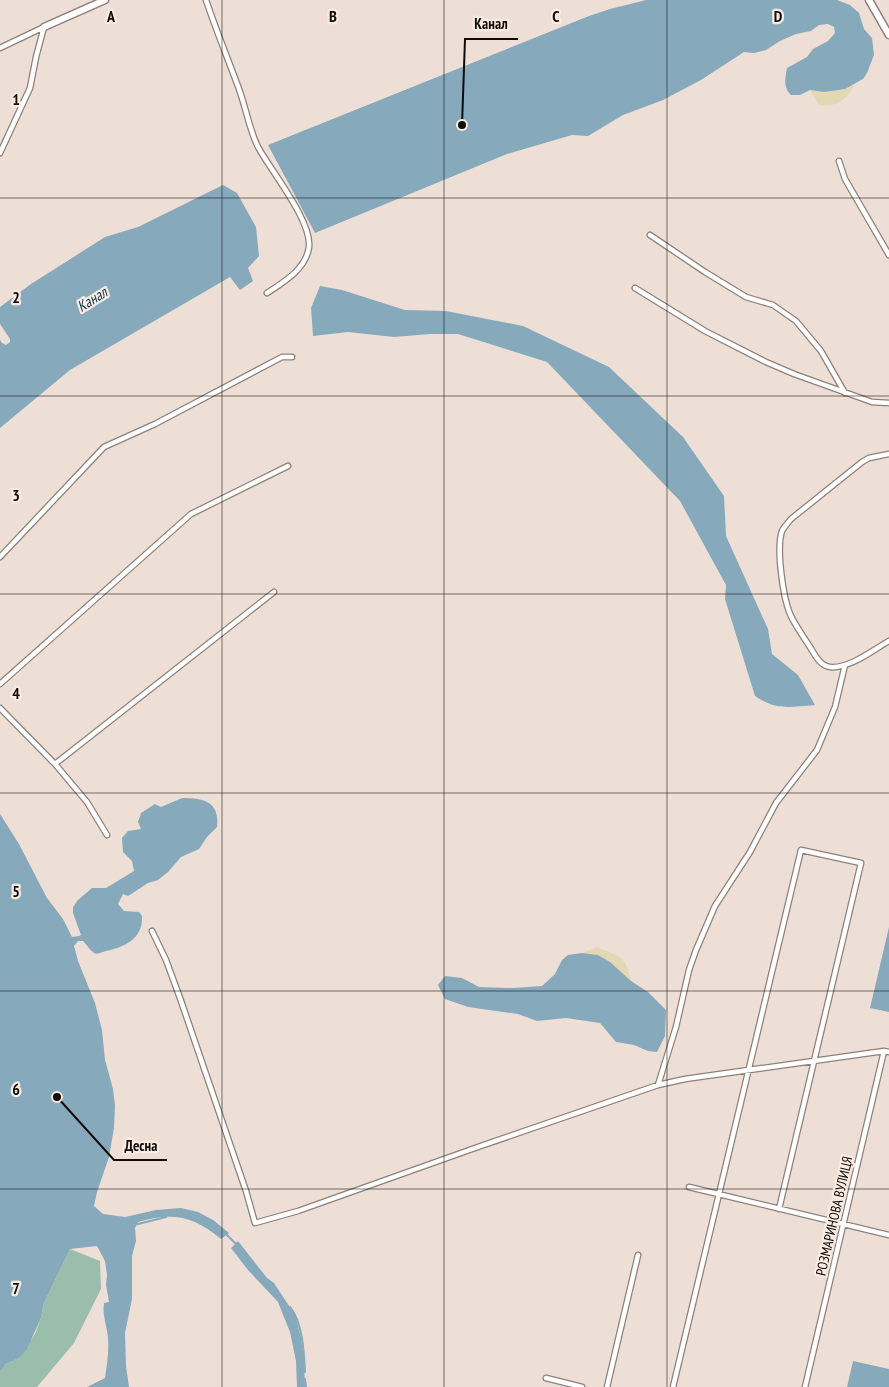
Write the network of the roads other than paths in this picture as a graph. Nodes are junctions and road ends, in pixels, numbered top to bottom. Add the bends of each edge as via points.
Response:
1 (105, 0) edge
2 (206, 0) edge
3 (869, 0) edge
4 (96, 2) edge
5 (44, 27) junction
6 (889, 35) edge
7 (0, 48) edge
8 (0, 154) edge
9 (839, 161) dead end
10 (650, 235) dead end
11 (889, 255) edge
12 (635, 288) dead end
13 (267, 293) dead end
14 (292, 357) dead end
15 (845, 393) junction
16 (889, 403) edge
17 (889, 454) edge
18 (288, 466) dead end
19 (0, 557) edge
20 (274, 592) dead end
21 (889, 641) edge
22 (845, 665) junction
23 (0, 684) edge
24 (0, 708) edge
25 (55, 764) junction
26 (108, 835) dead end
27 (152, 931) dead end
28 (886, 1051) edge
29 (814, 1061) junction
30 (748, 1071) junction
31 (658, 1085) junction
32 (689, 1188) dead end
33 (720, 1195) junction
34 (779, 1209) junction
35 (843, 1224) junction
36 (889, 1235) edge
37 (638, 1256) dead end
38 (546, 1378) dead end
39 (582, 1387) edge
40 (607, 1387) edge
41 (673, 1387) edge
42 (805, 1387) edge

1 - 4 street
2 - 13 street via 258,146 305,222 310,245 307,258 297,272
3 - 6 street
4 - 5 street
5 - 7 street
5 - 8 street via 30,88
9 - 11 street via 845,179
10 - 15 street via 746,297 773,305 796,321 821,351
12 - 15 street via 705,331 766,362
14 - 19 street via 282,357 104,447
15 - 16 street via 872,402
17 - 22 street via 862,462 791,519 780,540 779,552 790,613 821,664 828,667
18 - 23 street via 191,514
20 - 25 street
21 - 22 street
22 - 31 street via 835,707 817,750 776,803 750,852 715,906 691,964
24 - 25 street
25 - 26 street via 87,802
27 - 31 street via 183,1007 254,1224
28 - 29 street
28 - 35 street, РОЗМАРИНОВА ВУЛИЦЯ
29 - 30 street
29 - 30 street via 861,863 801,850
29 - 34 street
30 - 31 street
30 - 33 street
32 - 33 street
33 - 34 street
33 - 41 street
34 - 35 street
35 - 36 street
35 - 42 street, РОЗМАРИНОВА ВУЛИЦЯ
37 - 40 street
38 - 39 street

